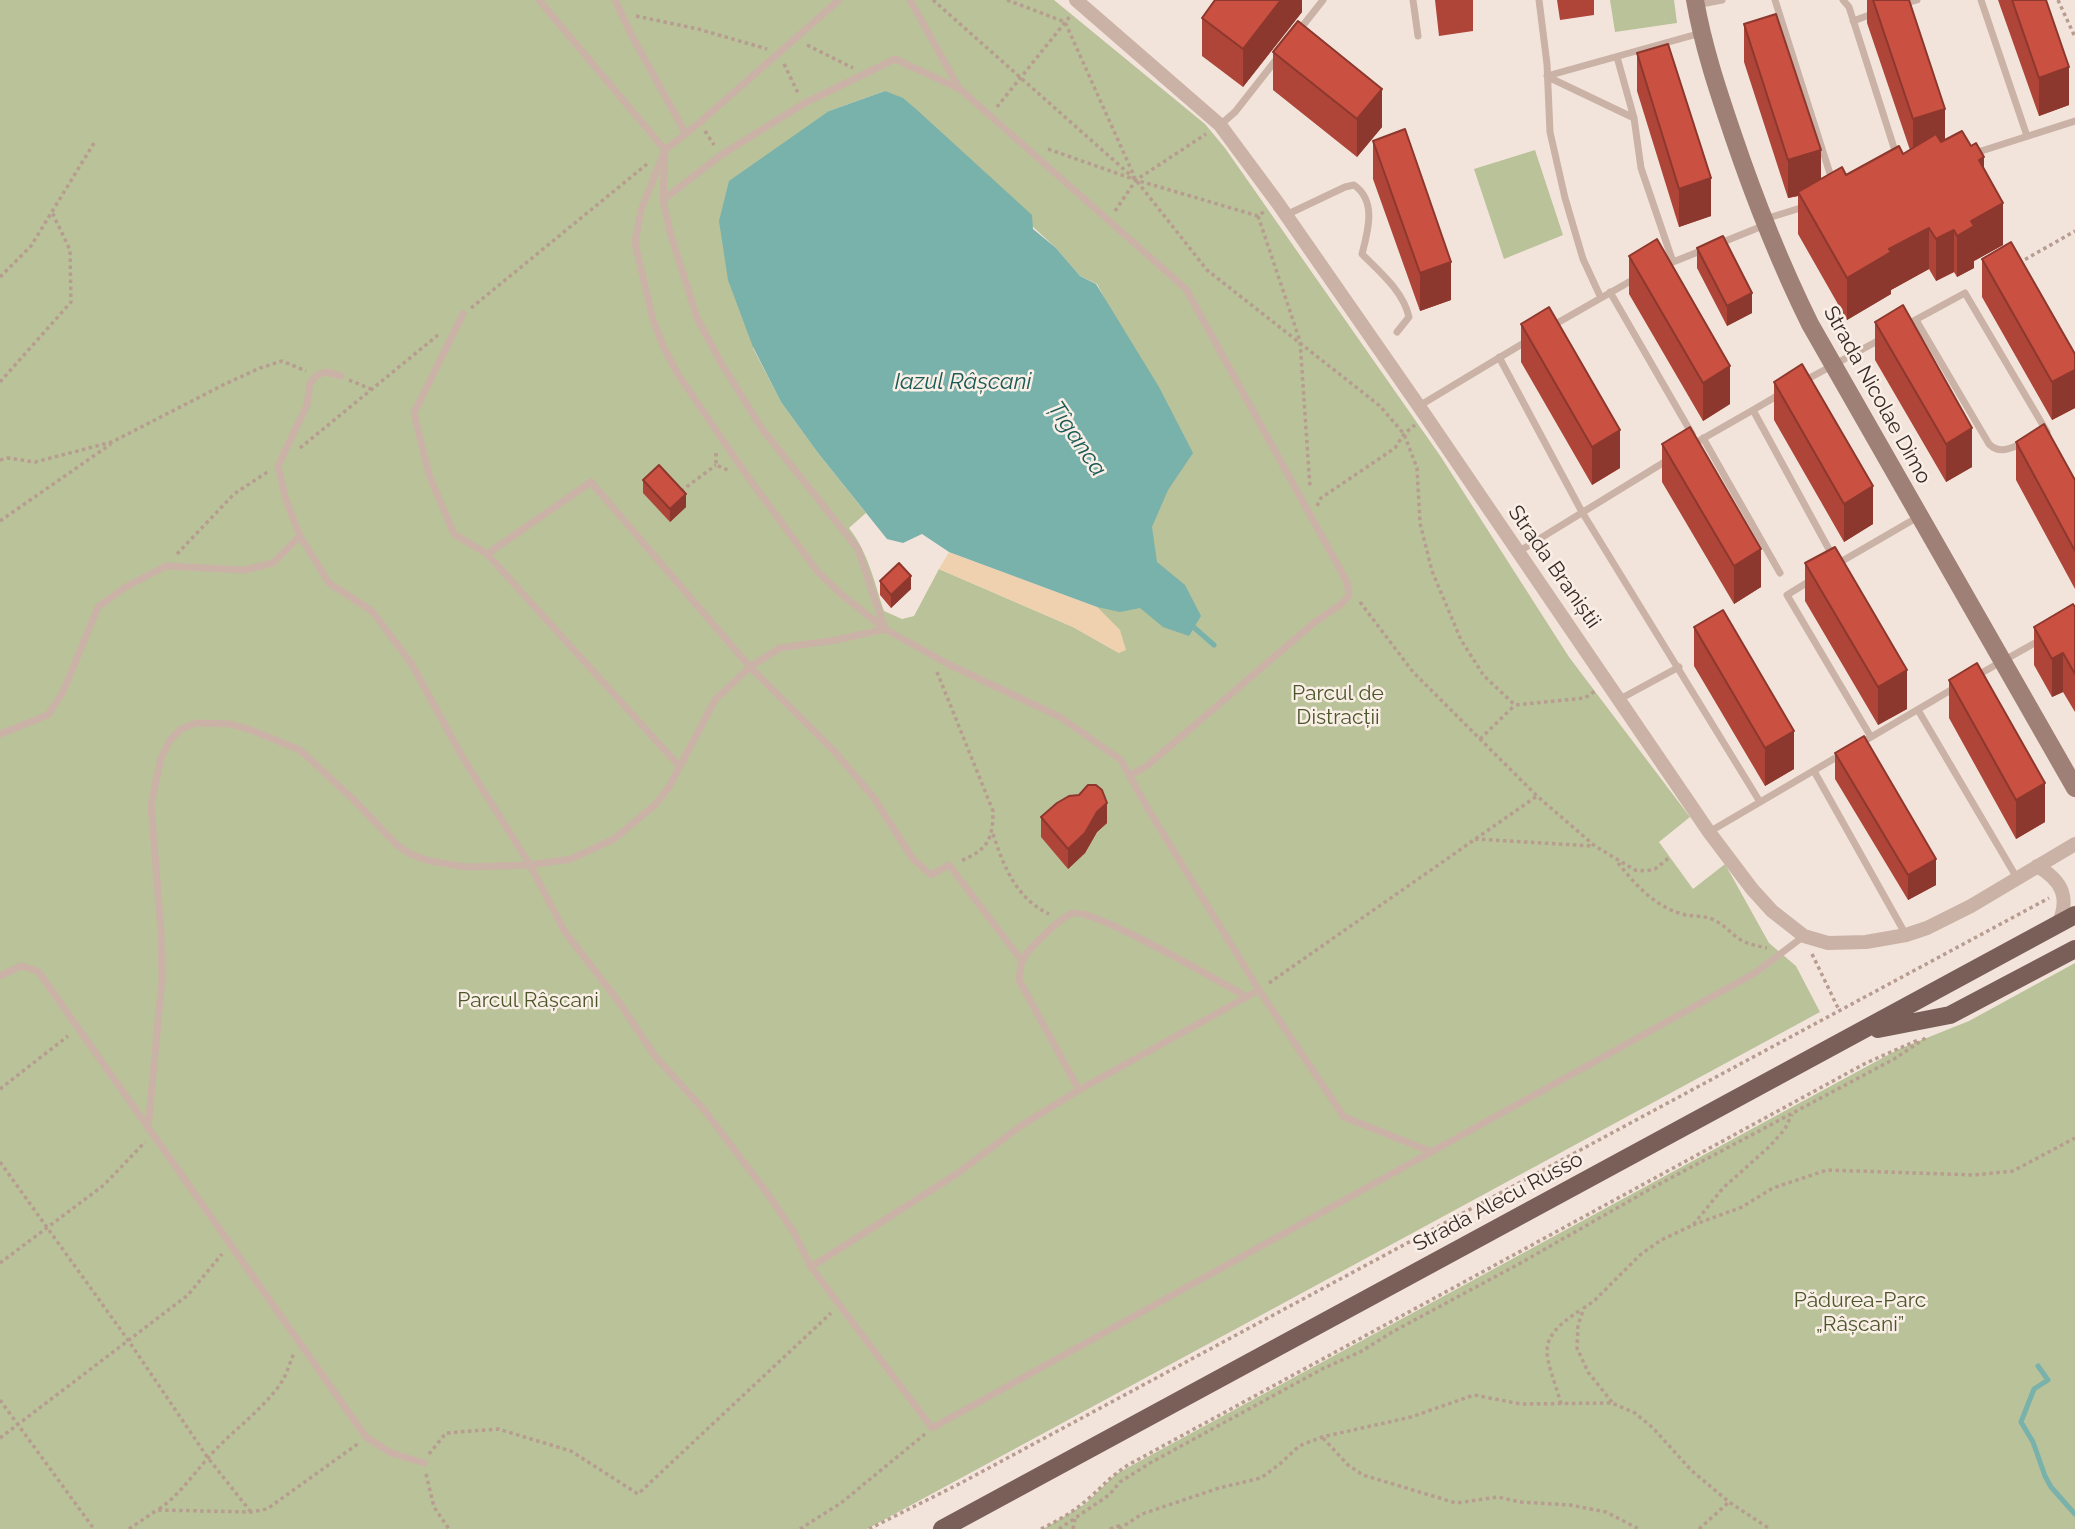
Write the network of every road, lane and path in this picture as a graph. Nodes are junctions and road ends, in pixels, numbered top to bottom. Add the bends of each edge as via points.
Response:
1 (539, 0) edge
2 (615, 0) edge
3 (839, 0) edge
4 (910, 0) edge
5 (933, 0) edge
6 (1007, 0) edge
7 (1323, 0) edge
8 (1413, 0) edge
9 (1539, 0) edge
10 (1722, 0) edge
11 (1775, 0) edge
12 (1843, 0) edge
13 (1917, 0) edge
14 (1980, 0) edge
15 (2058, 0) edge
16 (1696, 2) edge
17 (1074, 7) edge
18 (1891, 8) edge
19 (1878, 12) edge
20 (621, 13) junction
21 (1853, 21) junction
22 (1065, 22) junction
23 (1702, 33) junction
24 (1418, 36) dead end
25 (2075, 37) edge
26 (795, 39) junction
27 (1291, 41) edge
28 (1283, 51) edge
29 (779, 53) junction
30 (1617, 57) junction
31 (864, 74) junction
32 (1547, 76) junction
33 (1020, 77) junction
34 (960, 89) junction
35 (803, 104) junction
36 (990, 116) junction
37 (1634, 118) junction
38 (2075, 121) edge
39 (699, 123) junction
40 (1220, 125) junction
41 (686, 134) junction
42 (2026, 136) junction
43 (94, 143) dead end
44 (1044, 148) dead end
45 (665, 150) junction
46 (721, 155) junction
47 (1965, 156) edge
48 (1899, 162) edge
49 (1136, 180) junction
50 (1833, 183) edge
51 (663, 200) junction
52 (1277, 202) junction
53 (1813, 204) edge
54 (51, 211) junction
55 (1286, 215) junction
56 (1258, 216) junction
57 (1109, 221) junction
58 (1765, 222) junction
59 (2075, 231) edge
60 (1673, 262) junction
61 (2009, 268) edge
62 (1655, 270) edge
63 (1646, 273) edge
64 (0, 277) edge
65 (1609, 292) junction
66 (1601, 298) junction
67 (463, 314) dead end
68 (1916, 320) junction
69 (1545, 331) edge
70 (1397, 332) dead end
71 (1533, 337) edge
72 (1300, 341) junction
73 (1499, 357) junction
74 (1832, 365) junction
75 (317, 375) junction
76 (341, 376) joint
77 (0, 382) edge
78 (1798, 384) edge
79 (372, 389) dead end
80 (1787, 391) edge
81 (1753, 410) junction
82 (1422, 411) junction
83 (2047, 433) junction
84 (1404, 434) junction
85 (1700, 440) junction
86 (112, 442) junction
87 (2053, 443) edge
88 (1685, 449) edge
89 (1674, 456) edge
90 (0, 460) edge
91 (716, 465) dead end
92 (278, 466) junction
93 (680, 492) edge
94 (1582, 512) junction
95 (1920, 516) junction
96 (1312, 517) junction
97 (0, 521) edge
98 (300, 536) junction
99 (1518, 552) junction
100 (487, 554) junction
101 (1836, 564) junction
102 (166, 566) junction
103 (1827, 570) edge
104 (1780, 573) dead end
105 (1817, 576) edge
106 (1349, 596) junction
107 (885, 629) junction
108 (2050, 635) edge
109 (930, 654) junction
110 (2003, 660) junction
111 (750, 667) junction
112 (1679, 667) junction
113 (1971, 679) edge
114 (1960, 685) edge
115 (1585, 698) dead end
116 (1620, 699) junction
117 (1515, 705) junction
118 (1918, 710) junction
119 (0, 734) edge
120 (1871, 737) junction
121 (1480, 738) junction
122 (680, 767) junction
123 (1814, 771) junction
124 (1130, 776) junction
125 (2075, 788) edge
126 (1537, 796) junction
127 (1760, 802) junction
128 (1709, 832) junction
129 (993, 834) junction
130 (1475, 839) junction
131 (2075, 844) edge
132 (1595, 846) junction
133 (1670, 857) dead end
134 (1617, 861) junction
135 (530, 864) junction
136 (949, 865) junction
137 (2037, 866) junction
138 (2017, 878) junction
139 (2062, 891) junction
140 (2075, 915) edge
141 (1060, 920) junction
142 (2058, 925) junction
143 (1906, 935) junction
144 (1804, 936) junction
145 (2075, 949) edge
146 (1785, 952) junction
147 (1022, 961) junction
148 (0, 976) edge
149 (1259, 990) junction
150 (1247, 997) junction
151 (1839, 1010) junction
152 (78, 1028) junction
153 (1861, 1032) junction
154 (0, 1089) edge
155 (1079, 1090) junction
156 (1793, 1112) junction
157 (148, 1129) junction
158 (2075, 1138) edge
159 (1432, 1152) junction
160 (0, 1162) edge
161 (1693, 1225) junction
162 (48, 1229) junction
163 (230, 1244) junction
164 (0, 1263) edge
165 (811, 1267) junction
166 (840, 1304) junction
167 (1584, 1308) junction
168 (128, 1340) junction
169 (299, 1340) junction
170 (0, 1399) edge
171 (1612, 1403) junction
172 (1561, 1404) junction
173 (17, 1423) junction
174 (932, 1429) junction
175 (366, 1437) junction
176 (1322, 1437) junction
177 (0, 1438) edge
178 (208, 1458) junction
179 (424, 1463) junction
180 (1729, 1502) junction
181 (157, 1510) junction
182 (251, 1512) junction
183 (1075, 1518) junction
184 (1126, 1524) junction
185 (94, 1529) edge
186 (129, 1529) edge
187 (449, 1529) edge
188 (800, 1529) edge
189 (869, 1529) edge
190 (942, 1529) edge
191 (1041, 1529) edge
192 (1059, 1529) edge
193 (1073, 1529) edge
194 (1111, 1529) edge
195 (1119, 1529) edge
196 (1639, 1529) edge
197 (1699, 1529) edge
198 (1770, 1529) edge

1 - 45 lane
2 - 20 lane
3 - 26 lane
4 - 34 lane
5 - 33 path
6 - 22 path
7 - 27 lane
8 - 24 lane
9 - 32 lane
10 - 16 lane
11 - 50 lane
12 - 21 lane
13 - 18 lane
14 - 42 lane
15 - 25 path
16 - 23 main road, Strada Nicolae Dimo
17 - 22 path
17 - 40 street, Strada Braniștii
19 - 21 lane
20 - 29 path
20 - 41 lane
21 - 48 lane
22 - 33 path
22 - 49 path
23 - 30 lane
23 - 58 main road, Strada Nicolae Dimo
26 - 29 lane
26 - 31 path
28 - 40 lane
29 - 35 path
29 - 39 lane
30 - 32 lane
30 - 37 lane
31 - 34 lane via 895,59
31 - 35 lane
32 - 37 lane
32 - 66 lane via 1550,132 1565,198 1583,259
33 - 36 path
33 - 49 path
34 - 36 lane
35 - 46 lane
36 - 57 lane
37 - 60 lane via 1641,168
38 - 42 lane
39 - 41 lane
39 - 46 path
40 - 49 path
40 - 52 street, Strada Braniștii
41 - 45 lane
42 - 47 lane
43 - 54 path
44 - 49 path
45 - 51 lane
45 - 107 lane via 641,211 635,243 664,348 748,477 818,572
46 - 51 lane
49 - 56 path
49 - 57 path
49 - 72 path via 1207,270
51 - 107 lane via 697,318 762,429 858,549
52 - 55 street, Strada Braniștii
52 - 56 path
53 - 58 lane
54 - 64 path via 31,246
54 - 77 path via 70,250 71,303
55 - 70 lane via 1345,187 1354,185 1361,190 1370,213 1362,254 1394,286 1409,317
55 - 82 street, Strada Braniștii
56 - 72 path
57 - 96 lane via 1186,289
58 - 60 lane
58 - 74 main road, Strada Nicolae Dimo
59 - 61 path
60 - 62 lane
63 - 65 lane
65 - 66 lane
65 - 85 lane
66 - 69 lane
67 - 100 lane via 414,413 429,475 454,534
68 - 74 lane
68 - 83 lane via 1994,449 2004,451
68 - 83 lane via 1965,293
71 - 73 lane
72 - 84 path via 1380,406
72 - 96 path
73 - 82 lane
73 - 94 lane
74 - 78 lane
74 - 95 main road, Strada Nicolae Dimo
75 - 76 lane
75 - 86 path via 282,361 260,368
75 - 92 lane
76 - 79 path
80 - 81 lane
81 - 85 lane
81 - 101 lane
82 - 84 path
82 - 99 street, Strada Braniștii
83 - 87 lane
84 - 96 path via 1395,449 1321,498
84 - 117 path via 1417,468 1420,523 1432,571 1461,640 1485,676
85 - 88 lane
85 - 104 lane
86 - 90 path via 35,462
86 - 97 path
89 - 94 lane
91 - 93 path
92 - 98 lane
92 - 102 path via 234,494
94 - 99 lane
94 - 112 lane
95 - 101 lane
95 - 110 main road, Strada Nicolae Dimo
96 - 106 lane via 1348,582
98 - 102 lane via 273,563 245,570
98 - 135 lane via 329,583 372,611 411,663 463,758
99 - 116 street, Strada Braniștii
100 - 111 lane via 591,482
100 - 122 lane
101 - 103 lane
102 - 119 lane via 98,607 63,692 48,715
105 - 120 lane via 1787,595
106 - 121 path via 1360,602 1413,672
106 - 124 lane
107 - 109 lane
107 - 111 lane via 780,648
108 - 110 lane
109 - 124 lane via 1060,717 1107,748
109 - 129 path via 993,811
110 - 113 lane
110 - 125 main road, Strada Nicolae Dimo
111 - 122 lane via 716,700
111 - 136 lane via 852,772 913,859 932,875
112 - 116 lane
112 - 127 lane
114 - 118 lane
115 - 117 path
116 - 128 street, Strada Braniștii
117 - 121 path
118 - 120 lane
118 - 138 lane
120 - 123 lane
121 - 126 path
122 - 135 lane via 655,805 614,839 570,859
123 - 127 lane
123 - 143 lane
124 - 149 lane
126 - 130 path
126 - 132 path
127 - 128 lane
128 - 144 street, Strada Braniștii via 1772,911
129 - 136 path via 983,848
129 - 141 path via 1017,888 1034,907
130 - 132 path
130 - 149 path
131 - 137 street, Strada Braniștii
132 - 134 path
133 - 134 path via 1646,871
134 - 146 path via 1635,884 1672,910 1711,919 1747,943
135 - 157 lane via 466,867 411,854 300,750 230,724 196,723 181,729 161,758 151,805 162,979
135 - 165 lane via 572,943 767,1193
136 - 147 lane
137 - 138 street, Strada Braniștii
137 - 139 street via 2048,872
138 - 143 street, Strada Braniștii via 1948,919
139 - 142 street via 2065,907
139 - 151 path
140 - 142 main road, Strada Alecu Russo
141 - 147 lane
141 - 150 lane via 1074,913 1132,934
142 - 153 main road, Strada Alecu Russo
143 - 144 street, Strada Braniștii via 1847,944
144 - 146 lane
144 - 151 path
145 - 153 main road via 1950,1015
146 - 159 lane
147 - 155 lane via 1019,980
148 - 152 lane via 21,966 38,971
149 - 150 lane
149 - 159 lane via 1344,1117
150 - 155 lane
151 - 189 path
152 - 154 path
152 - 157 lane
153 - 190 main road, Strada Alecu Russo
155 - 165 lane
156 - 161 path via 1770,1146 1723,1188
156 - 183 path via 1150,1463
156 - 191 path via 1894,1059 1928,1035 1866,1063 1128,1465 1065,1517
157 - 162 path via 144,1143 104,1185
157 - 163 lane
158 - 161 path via 2013,1171 1974,1175 1827,1170 1773,1188 1742,1207
159 - 174 lane
160 - 162 path
161 - 167 path via 1640,1255
162 - 164 path
162 - 168 path
163 - 168 path via 188,1295
163 - 169 lane
165 - 166 lane
166 - 174 lane
166 - 179 path via 638,1494 571,1451 498,1429 446,1433
167 - 171 path via 1577,1348 1588,1372
167 - 172 path via 1551,1332 1546,1354
168 - 173 path
168 - 178 path
169 - 175 lane
169 - 178 path via 282,1382
170 - 173 path
171 - 172 path
171 - 180 path via 1635,1413
172 - 176 path via 1521,1404 1474,1395 1411,1417
173 - 177 path
173 - 185 path
174 - 188 path via 841,1503
175 - 179 lane via 391,1453
175 - 182 path via 267,1509
176 - 184 path via 1299,1446 1261,1478 1142,1514
176 - 196 path via 1363,1475 1456,1503 1498,1497 1570,1506 1606,1512
178 - 181 path via 174,1499
178 - 182 path
179 - 187 path via 433,1507
180 - 197 path
180 - 198 path
181 - 182 path
181 - 186 path
183 - 192 path
183 - 193 path
184 - 194 path
184 - 195 path

